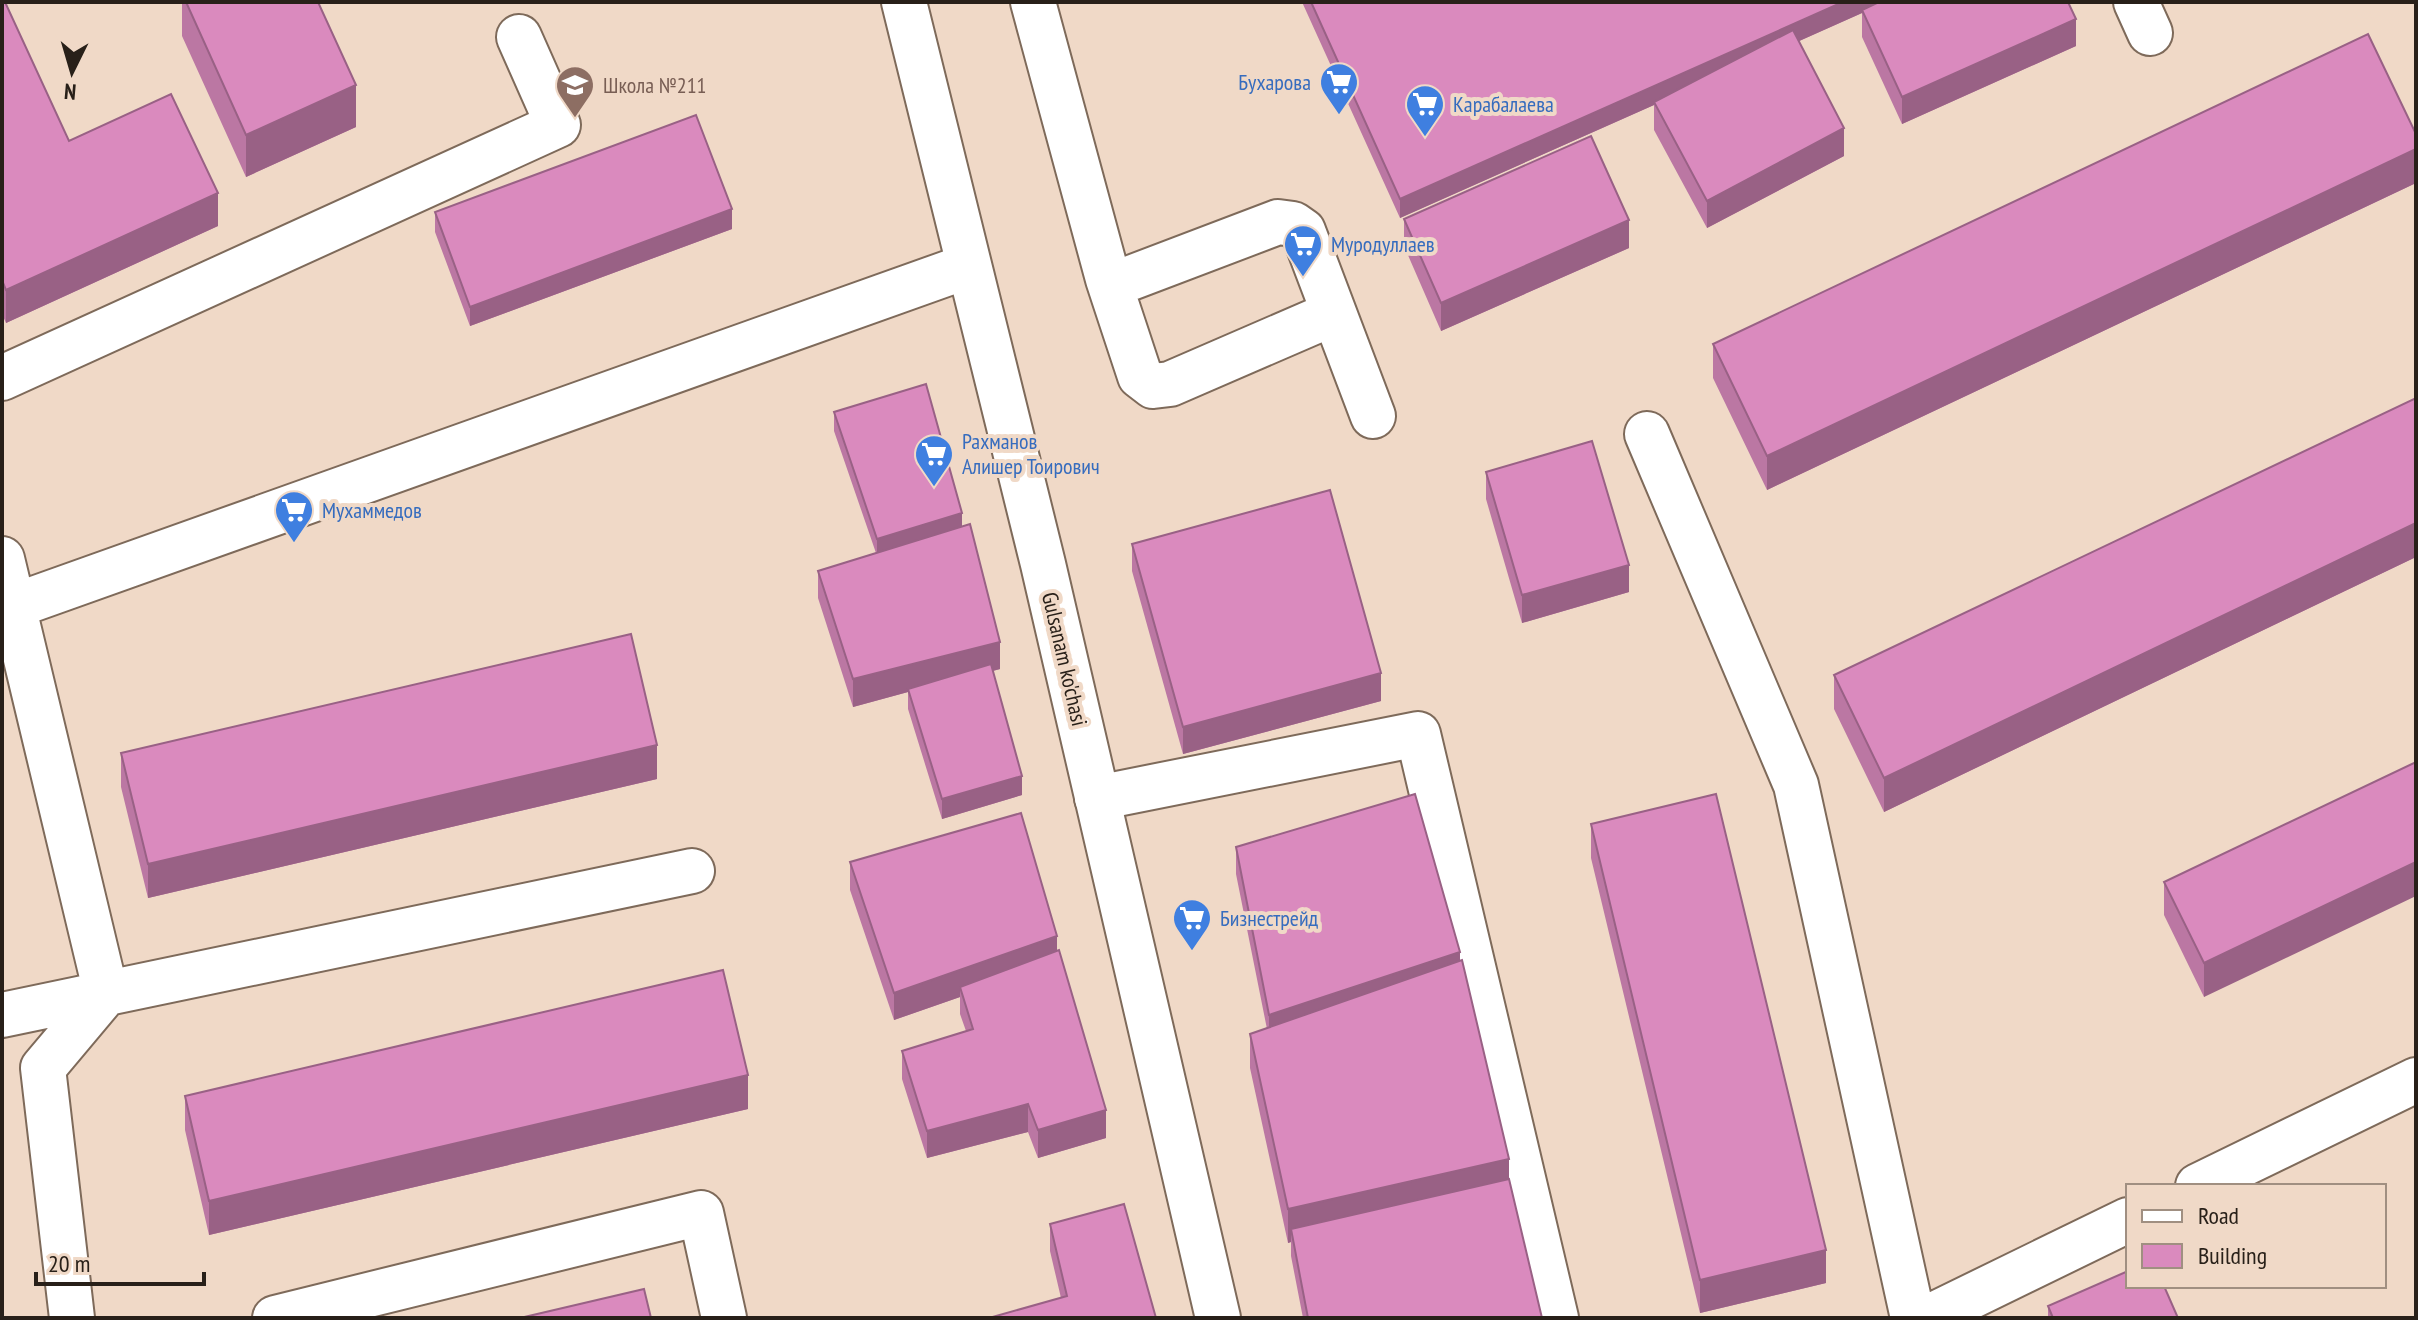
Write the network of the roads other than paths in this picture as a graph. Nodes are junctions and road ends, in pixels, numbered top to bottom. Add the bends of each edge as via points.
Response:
1 (904, 2) edge
2 (1033, 2) edge
3 (519, 37) dead end
4 (968, 266) junction
5 (1108, 279) junction
6 (1334, 313) junction
7 (2, 378) edge
8 (1373, 416) dead end
9 (1647, 434) dead end
10 (2, 559) edge
11 (14, 606) junction
12 (1097, 798) junction
13 (692, 871) dead end
14 (106, 993) junction
15 (2, 1015) edge
16 (2416, 1080) edge
17 (2202, 1184) edge
18 (2126, 1221) edge
19 (1986, 1305) edge
20 (72, 1318) edge
21 (275, 1318) edge
22 (724, 1318) edge
23 (1218, 1318) edge
24 (1556, 1318) edge
25 (1913, 1318) edge
26 (1927, 1318) edge

1 - 4 main road, Gulsanam ko'chasi
2 - 5 main road
3 - 7 main road via 558,125
4 - 11 main road
4 - 12 main road, Gulsanam ko'chasi
5 - 6 main road via 1128,279 1278,222 1293,224 1303,231
5 - 6 main road via 1140,376 1153,386 1170,384
6 - 8 main road
9 - 25 main road via 1796,785
10 - 11 main road
11 - 14 main road
12 - 23 main road, Gulsanam ko'chasi
12 - 24 main road via 1418,734
13 - 14 main road
14 - 15 main road
14 - 20 main road via 43,1068
16 - 17 main road
18 - 19 main road
19 - 26 main road
21 - 22 main road via 701,1213

